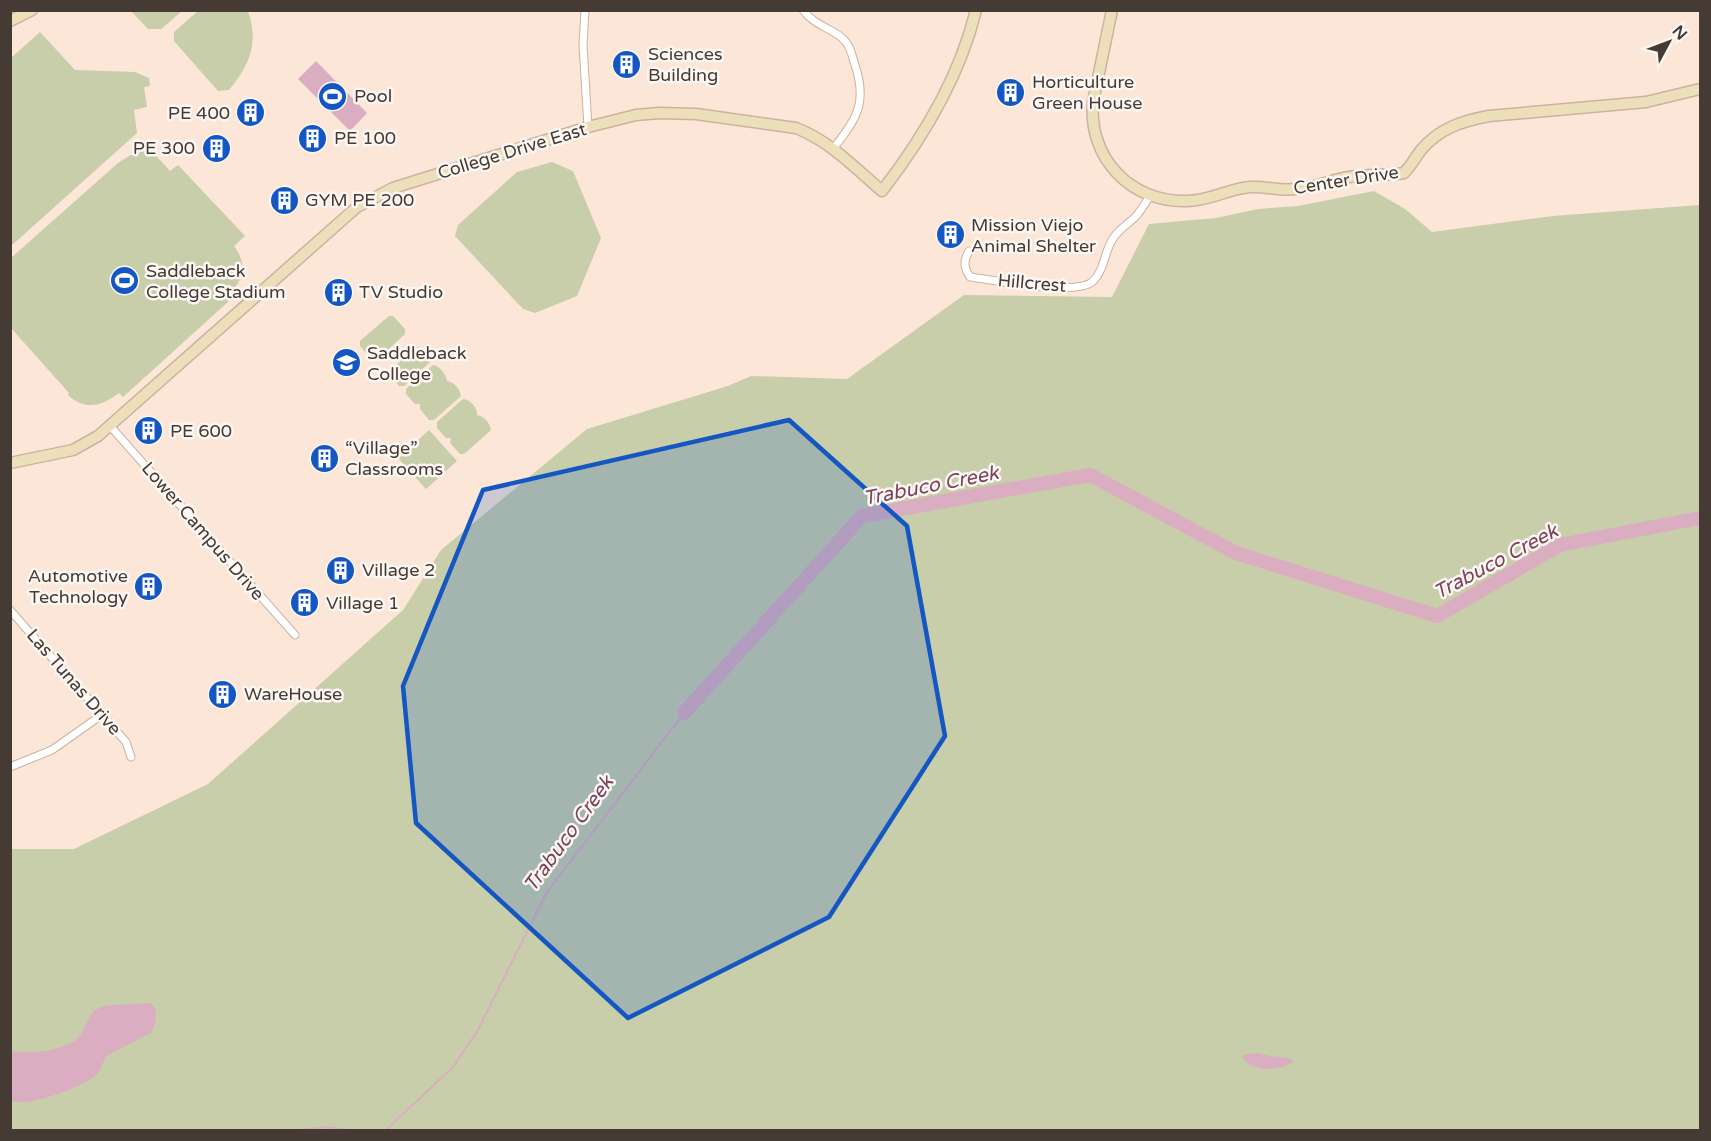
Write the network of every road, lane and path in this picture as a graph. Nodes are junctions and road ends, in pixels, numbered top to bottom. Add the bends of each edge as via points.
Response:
1 (32, 10) edge
2 (585, 10) edge
3 (803, 10) edge
4 (976, 10) edge
5 (1112, 10) edge
6 (10, 21) edge
7 (1701, 89) edge
8 (588, 127) junction
9 (833, 149) junction
10 (1150, 196) junction
11 (969, 251) dead end
12 (111, 427) junction
13 (10, 463) edge
14 (10, 610) edge
15 (295, 635) dead end
16 (103, 714) junction
17 (131, 757) dead end
18 (10, 766) edge

1 - 6 street
2 - 8 street
3 - 9 street via 845,41 859,77 860,108
4 - 9 street, College Drive East via 953,77 905,161 882,192
5 - 10 street via 1093,102 1094,132 1116,174 1129,186
7 - 10 street, Center Drive via 1646,102 1463,121 1430,140 1404,173 1356,176 1297,189 1234,189 1189,202
8 - 9 street, College Drive East via 658,113 696,114 796,128
8 - 12 street, College Drive East via 393,188 363,203
10 - 11 street, Hillcrest via 1136,216 1112,238 1099,272 1083,286 1064,289 970,277 964,267
12 - 13 street, College Drive East via 73,450
12 - 15 street, Lower Campus Drive
14 - 16 street, Las Tunas Drive
16 - 17 street, Las Tunas Drive via 126,741
16 - 18 street via 52,750

